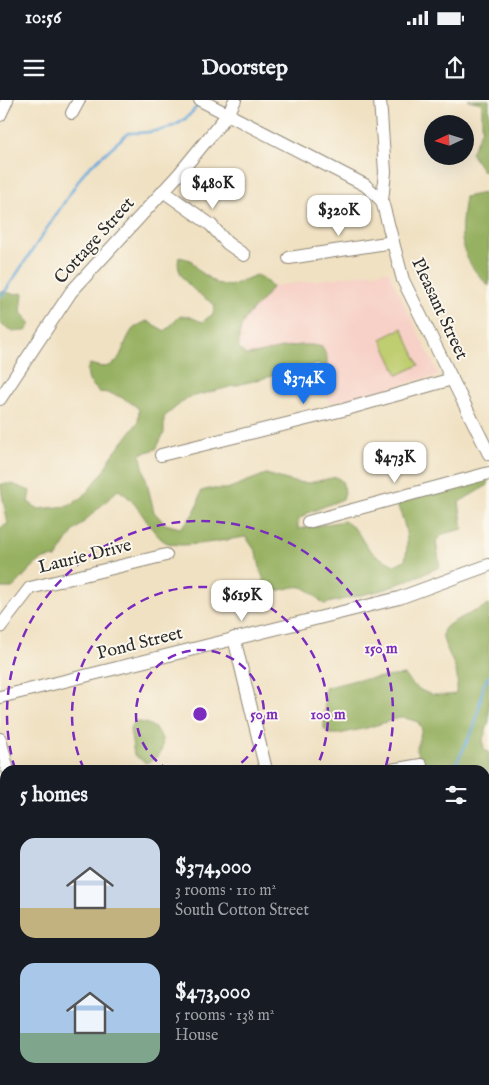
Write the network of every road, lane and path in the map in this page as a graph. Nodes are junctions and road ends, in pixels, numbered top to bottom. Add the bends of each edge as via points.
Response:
1 (7, 100) edge
2 (79, 100) edge
3 (235, 100) edge
4 (380, 100) edge
5 (204, 102) edge
6 (72, 113) dead end
7 (228, 114) junction
8 (0, 115) edge
9 (164, 191) junction
10 (382, 201) junction
11 (393, 242) junction
12 (244, 256) dead end
13 (290, 258) dead end
14 (452, 379) junction
15 (5, 381) edge
16 (0, 399) edge
17 (489, 454) edge
18 (162, 455) dead end
19 (489, 473) edge
20 (308, 522) dead end
21 (166, 555) dead end
22 (489, 565) edge
23 (0, 627) edge
24 (234, 638) junction
25 (0, 697) edge
26 (0, 739) edge
27 (7, 765) edge
28 (265, 765) edge

1 - 8 street
2 - 6 street
3 - 7 street, Cottage Street
4 - 10 street via 385,179
5 - 7 street
7 - 9 street, Cottage Street
7 - 10 street via 365,185
9 - 12 street via 211,225 226,243
9 - 15 street, Cottage Street via 71,292
10 - 11 street, Pleasant Street
11 - 13 street
11 - 14 street, Pleasant Street via 403,280
14 - 17 street, Pleasant Street
14 - 18 street
15 - 16 street, Cottage Street
19 - 20 street
21 - 23 street, Laurie Drive via 30,588
22 - 24 street, Pond Street via 399,598
24 - 25 street, Pond Street
24 - 28 street
26 - 27 street

